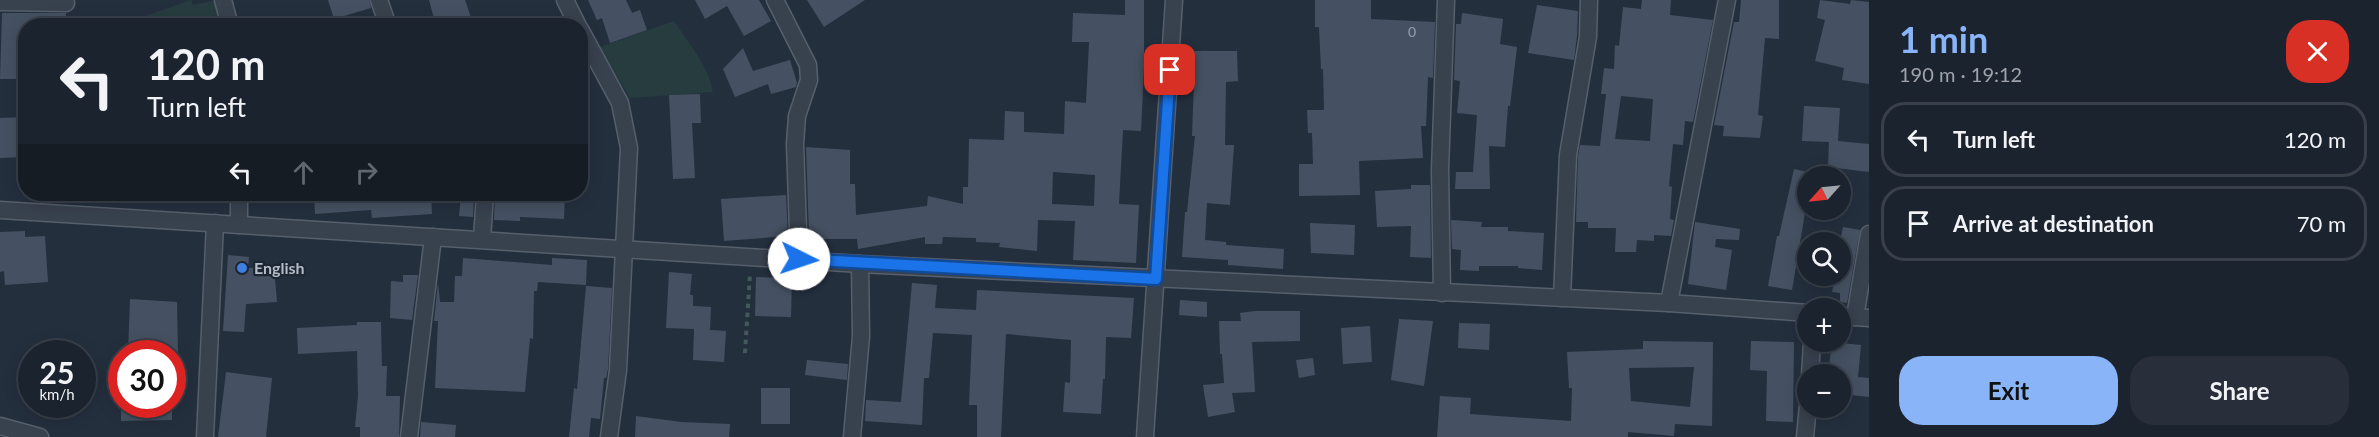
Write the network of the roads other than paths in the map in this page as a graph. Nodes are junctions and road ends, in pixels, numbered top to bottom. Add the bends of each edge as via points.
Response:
1 (224, 0) edge
2 (379, 0) edge
3 (565, 0) edge
4 (775, 0) edge
5 (1174, 0) edge
6 (1446, 0) edge
7 (1589, 0) edge
8 (1727, 0) edge
9 (0, 2) edge
10 (66, 3) dead end
11 (228, 18) edge
12 (385, 18) edge
13 (575, 18) edge
14 (588, 42) edge
15 (239, 201) edge
16 (485, 201) edge
17 (0, 210) edge
18 (214, 223) junction
19 (239, 225) junction
20 (1869, 234) edge
21 (433, 237) junction
22 (482, 239) junction
23 (624, 248) junction
24 (799, 259) junction
25 (860, 264) junction
26 (1156, 279) junction
27 (1442, 293) junction
28 (1562, 298) junction
29 (1669, 303) junction
30 (1797, 312) edge
31 (1855, 317) edge
32 (1807, 418) edge
33 (0, 426) edge
34 (40, 437) edge
35 (205, 437) edge
36 (410, 437) edge
37 (609, 437) edge
38 (852, 437) edge
39 (1145, 437) edge
40 (1805, 437) edge

1 - 11 street
2 - 12 street
3 - 13 street
4 - 24 street via 808,65 809,80 797,116 795,144
5 - 26 street
6 - 27 street via 1440,170
7 - 28 street via 1588,37 1568,155
8 - 29 street
9 - 10 street
14 - 23 street via 620,103 625,124 629,163
15 - 19 street
16 - 22 street
17 - 18 street
18 - 19 street
18 - 35 street
19 - 21 street
20 - 31 street
21 - 22 street
21 - 36 street
22 - 23 street
23 - 24 street
23 - 37 street via 618,370
24 - 25 street
25 - 26 street
25 - 38 street via 861,336
26 - 27 street
26 - 39 street
27 - 28 street
28 - 29 street
29 - 30 street
32 - 40 street
33 - 34 street

